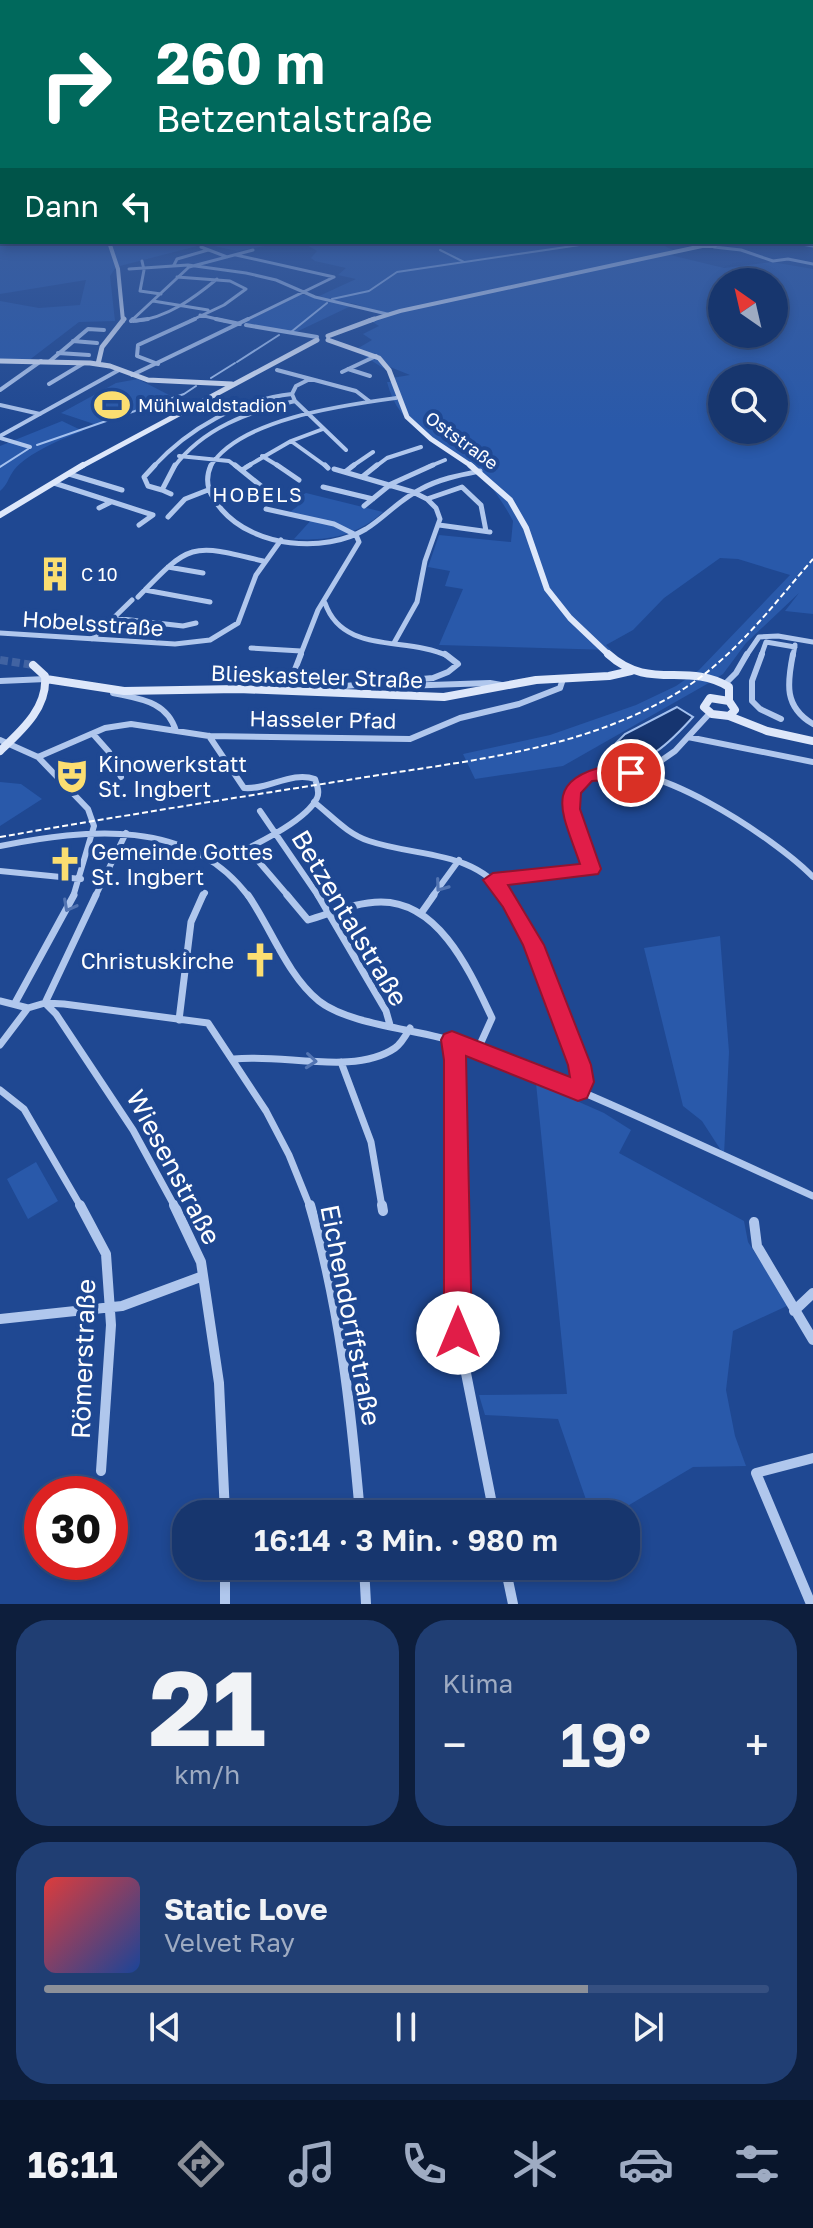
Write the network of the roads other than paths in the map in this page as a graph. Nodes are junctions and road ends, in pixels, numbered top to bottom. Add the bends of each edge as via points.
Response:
1 (120, 280) edge
2 (142, 280) edge
3 (174, 280) edge
4 (216, 280) edge
5 (222, 280) edge
6 (273, 280) edge
7 (328, 280) edge
8 (534, 280) edge
9 (303, 292) junction
10 (161, 294) junction
11 (153, 301) junction
12 (178, 304) junction
13 (211, 311) junction
14 (387, 314) junction
15 (200, 315) junction
16 (124, 321) junction
17 (131, 321) junction
18 (240, 324) junction
19 (246, 325) dead end
20 (104, 330) dead end
21 (317, 338) junction
22 (328, 338) junction
23 (73, 341) junction
24 (97, 343) dead end
25 (58, 353) junction
26 (89, 355) dead end
27 (376, 356) junction
28 (41, 361) junction
29 (50, 361) junction
30 (1, 362) edge
31 (84, 363) junction
32 (98, 364) junction
33 (158, 364) junction
34 (348, 369) junction
35 (119, 370) junction
36 (277, 370) dead end
37 (342, 372) dead end
38 (256, 373) junction
39 (132, 375) junction
40 (370, 376) dead end
41 (310, 379) junction
42 (211, 382) junction
43 (49, 384) dead end
44 (233, 385) junction
45 (0, 390) edge
46 (292, 394) junction
47 (396, 398) junction
48 (295, 401) junction
49 (369, 401) junction
50 (0, 405) edge
51 (40, 414) junction
52 (308, 414) junction
53 (323, 429) junction
54 (0, 437) edge
55 (291, 441) junction
56 (30, 447) dead end
57 (421, 447) dead end
58 (346, 450) dead end
59 (373, 452) dead end
60 (179, 456) junction
61 (262, 456) junction
62 (216, 458) junction
63 (445, 460) dead end
64 (242, 470) junction
65 (480, 471) junction
66 (345, 472) junction
67 (69, 474) junction
68 (362, 477) junction
69 (299, 480) dead end
70 (54, 483) junction
71 (391, 484) junction
72 (323, 487) dead end
73 (122, 490) dead end
74 (162, 490) junction
75 (208, 490) junction
76 (266, 490) dead end
77 (413, 492) junction
78 (171, 494) dead end
79 (373, 499) junction
80 (427, 499) junction
81 (111, 502) junction
82 (364, 506) dead end
83 (99, 508) dead end
84 (266, 509) dead end
85 (0, 515) edge
86 (168, 517) dead end
87 (139, 525) dead end
88 (439, 525) junction
89 (356, 535) junction
90 (281, 540) junction
91 (263, 561) junction
92 (168, 567) junction
93 (203, 573) dead end
94 (145, 590) junction
95 (210, 602) dead end
96 (325, 603) junction
97 (113, 618) junction
98 (196, 623) dead end
99 (0, 633) edge
100 (92, 639) junction
101 (796, 639) junction
102 (813, 642) edge
103 (394, 643) junction
104 (795, 647) junction
105 (251, 648) dead end
106 (301, 651) junction
107 (33, 665) tunnel mouth
108 (631, 671) junction
109 (46, 679) junction
110 (563, 679) junction
111 (0, 681) edge
112 (393, 684) junction
113 (723, 685) junction
114 (507, 686) junction
115 (109, 690) junction
116 (287, 690) junction
117 (305, 691) junction
118 (719, 697) junction
119 (729, 701) junction
120 (710, 713) junction
121 (732, 713) junction
122 (781, 719) dead end
123 (813, 724) edge
124 (176, 731) junction
125 (93, 734) junction
126 (209, 736) junction
127 (688, 737) junction
128 (813, 740) edge
129 (4, 741) edge
130 (0, 751) edge
131 (38, 757) junction
132 (813, 762) edge
133 (642, 774) junction
134 (121, 777) dead end
135 (314, 802) junction
136 (260, 811) dead end
137 (93, 832) junction
138 (126, 833) junction
139 (275, 833) junction
140 (0, 846) edge
141 (247, 848) junction
142 (225, 860) dead end
143 (459, 860) junction
144 (0, 871) edge
145 (813, 877) edge
146 (81, 879) junction
147 (493, 880) junction
148 (205, 893) dead end
149 (422, 912) junction
150 (329, 913) junction
151 (0, 1001) edge
152 (15, 1003) junction
153 (45, 1003) junction
154 (28, 1008) junction
155 (179, 1020) junction
156 (390, 1025) junction
157 (410, 1028) junction
158 (452, 1040) junction
159 (0, 1045) edge
160 (478, 1049) junction
161 (234, 1059) junction
162 (341, 1062) junction
163 (0, 1090) edge
164 (578, 1091) junction
165 (813, 1196) edge
166 (383, 1211) dead end
167 (754, 1222) dead end
168 (203, 1276) junction
169 (813, 1293) edge
170 (110, 1309) junction
171 (794, 1311) junction
172 (0, 1319) edge
173 (813, 1340) edge
174 (813, 1458) edge
175 (101, 1471) dead end
176 (224, 1500) edge
177 (358, 1500) edge
178 (491, 1500) edge
179 (225, 1580) edge
180 (365, 1580) edge
181 (508, 1580) edge
182 (225, 1604) edge
183 (366, 1604) edge
184 (513, 1604) edge
185 (811, 1604) edge

1 - 16 main road
2 - 10 street via 140,291
3 - 10 street
4 - 12 street
5 - 13 street via 246,289
6 - 9 street
7 - 9 street
8 - 14 main road
9 - 14 street
9 - 18 street
10 - 11 street
11 - 12 street
11 - 17 street
12 - 13 street
12 - 17 street via 151,319
13 - 15 street
14 - 22 main road
15 - 18 street
15 - 33 street via 138,345 137,356
16 - 17 street
16 - 32 main road via 102,347
18 - 33 street
19 - 21 street
20 - 23 street via 88,329
21 - 22 main road
21 - 38 main road
22 - 27 main road
23 - 24 street
23 - 25 street
25 - 26 street
25 - 29 street
27 - 34 street
27 - 47 main road, Oststraße via 389,370
28 - 29 main road
28 - 30 main road
28 - 45 street
29 - 31 main road
31 - 32 main road
31 - 43 street
32 - 35 main road
33 - 39 street
34 - 37 street
34 - 40 street
35 - 39 main road
35 - 51 street
36 - 41 street
38 - 42 main road
38 - 44 main road
39 - 42 main road
41 - 46 street
41 - 49 street via 356,391
42 - 44 main road
44 - 67 main road
46 - 48 street
46 - 74 street via 250,404 192,433 144,477 148,486
47 - 49 street
47 - 65 main road, Oststraße via 419,429
48 - 52 street
48 - 60 street via 226,425
49 - 52 street
50 - 51 street
51 - 54 street
52 - 53 street
52 - 62 street via 247,438
53 - 55 street
53 - 58 street
54 - 56 street
55 - 61 street
55 - 66 street via 331,469
57 - 68 street via 387,458
59 - 66 street
60 - 62 street
60 - 74 street
61 - 64 street
61 - 69 street
62 - 64 street
62 - 75 street via 207,475
63 - 71 street
64 - 76 street
65 - 77 street
65 - 108 main road, Oststraße via 520,514 542,580 555,600
66 - 68 street
67 - 70 main road
67 - 73 street
68 - 71 street
70 - 81 street
70 - 85 main road
71 - 77 street
71 - 79 street
72 - 79 street
74 - 78 street
75 - 86 street via 185,499
75 - 90 street via 233,524
77 - 80 street
77 - 89 street
79 - 82 street
80 - 88 street via 436,508
80 - 88 street via 462,487 480,501 488,532
81 - 83 street
81 - 87 street via 153,515
84 - 89 street via 334,524
88 - 103 street via 417,602
89 - 90 street via 317,542
89 - 96 street via 359,542
90 - 91 street
91 - 92 street via 203,550 181,556
91 - 100 street, Hobelsstraße via 242,617 234,628 210,640 183,645
92 - 93 street
92 - 94 street
94 - 95 street
94 - 97 street
96 - 103 street via 328,617 342,630
96 - 106 street
97 - 98 street
97 - 100 street
99 - 100 street, Hobelsstraße
101 - 102 street
101 - 104 street
101 - 113 street via 755,640 739,672
103 - 112 street via 442,653 458,664 438,676
104 - 122 street via 764,644 752,681 752,701
104 - 123 street via 788,702
105 - 106 street
106 - 116 street
107 - 109 main road
108 - 110 main road, Blieskasteler Straße
108 - 113 main road via 712,679
109 - 111 street, Blieskasteler Straße
109 - 115 main road, Blieskasteler Straße
109 - 129 main road via 42,700
110 - 114 main road, Blieskasteler Straße
110 - 126 street, Hasseler Pfad via 560,688 545,696 460,718 410,739
112 - 114 street
112 - 117 street
113 - 118 main road
113 - 119 main road via 731,693
114 - 117 main road, Blieskasteler Straße via 444,697
115 - 116 main road, Blieskasteler Straße
115 - 124 street via 163,707
116 - 117 main road, Blieskasteler Straße
118 - 119 main road
118 - 120 main road via 705,702
119 - 121 main road
120 - 121 main road
120 - 127 street
121 - 128 main road via 767,731
124 - 125 street, Hasseler Pfad via 131,724
124 - 126 street, Hasseler Pfad
125 - 131 street, Hasseler Pfad
125 - 134 street
126 - 135 street via 244,788 312,777 318,791
127 - 132 street
127 - 133 street
129 - 130 main road
129 - 131 street
131 - 137 street via 88,809
133 - 145 street via 762,832
133 - 147 street via 586,776 572,792 571,809 592,869
135 - 139 street
135 - 143 street via 367,840
136 - 139 street, Betzentalstraße
137 - 138 street
137 - 140 street
137 - 146 street
138 - 153 street
138 - 156 street via 176,841 203,854 246,893 319,1003
139 - 141 street
139 - 150 street, Betzentalstraße
141 - 142 street
141 - 150 street via 307,919
143 - 147 street
143 -> 149 street
144 - 146 street
146 -> 152 street
147 - 164 street via 520,918 548,980 580,1065
148 - 155 street via 188,925 186,991
149 - 150 street via 377,902
149 - 160 street via 446,935 490,1015
150 - 156 street, Betzentalstraße
151 - 152 street
152 - 154 street
153 - 154 street
153 - 155 street, Eichendorffstraße
153 - 168 street, Wiesenstraße via 133,1130 186,1227
154 - 159 street
155 - 161 street, Eichendorffstraße via 208,1023
156 - 157 street, Betzentalstraße
157 - 158 street, Betzentalstraße
157 - 162 street via 398,1049
158 - 160 street, Betzentalstraße
158 - 178 street via 458,1333
160 - 164 street, Betzentalstraße
161 -> 162 street
161 - 177 street, Eichendorffstraße via 283,1142 308,1201 342,1355
162 - 166 street via 371,1142
163 - 170 street, Römerstraße via 24,1109 41,1134 97,1233 106,1254
164 - 165 street, Betzentalstraße
167 - 171 street via 757,1246
168 - 170 street
168 - 176 street, Wiesenstraße via 219,1383
169 - 171 street
170 - 172 street
170 - 175 street, Römerstraße
171 - 173 street
174 - 185 street via 756,1473
179 - 182 street
180 - 183 street
181 - 184 street

